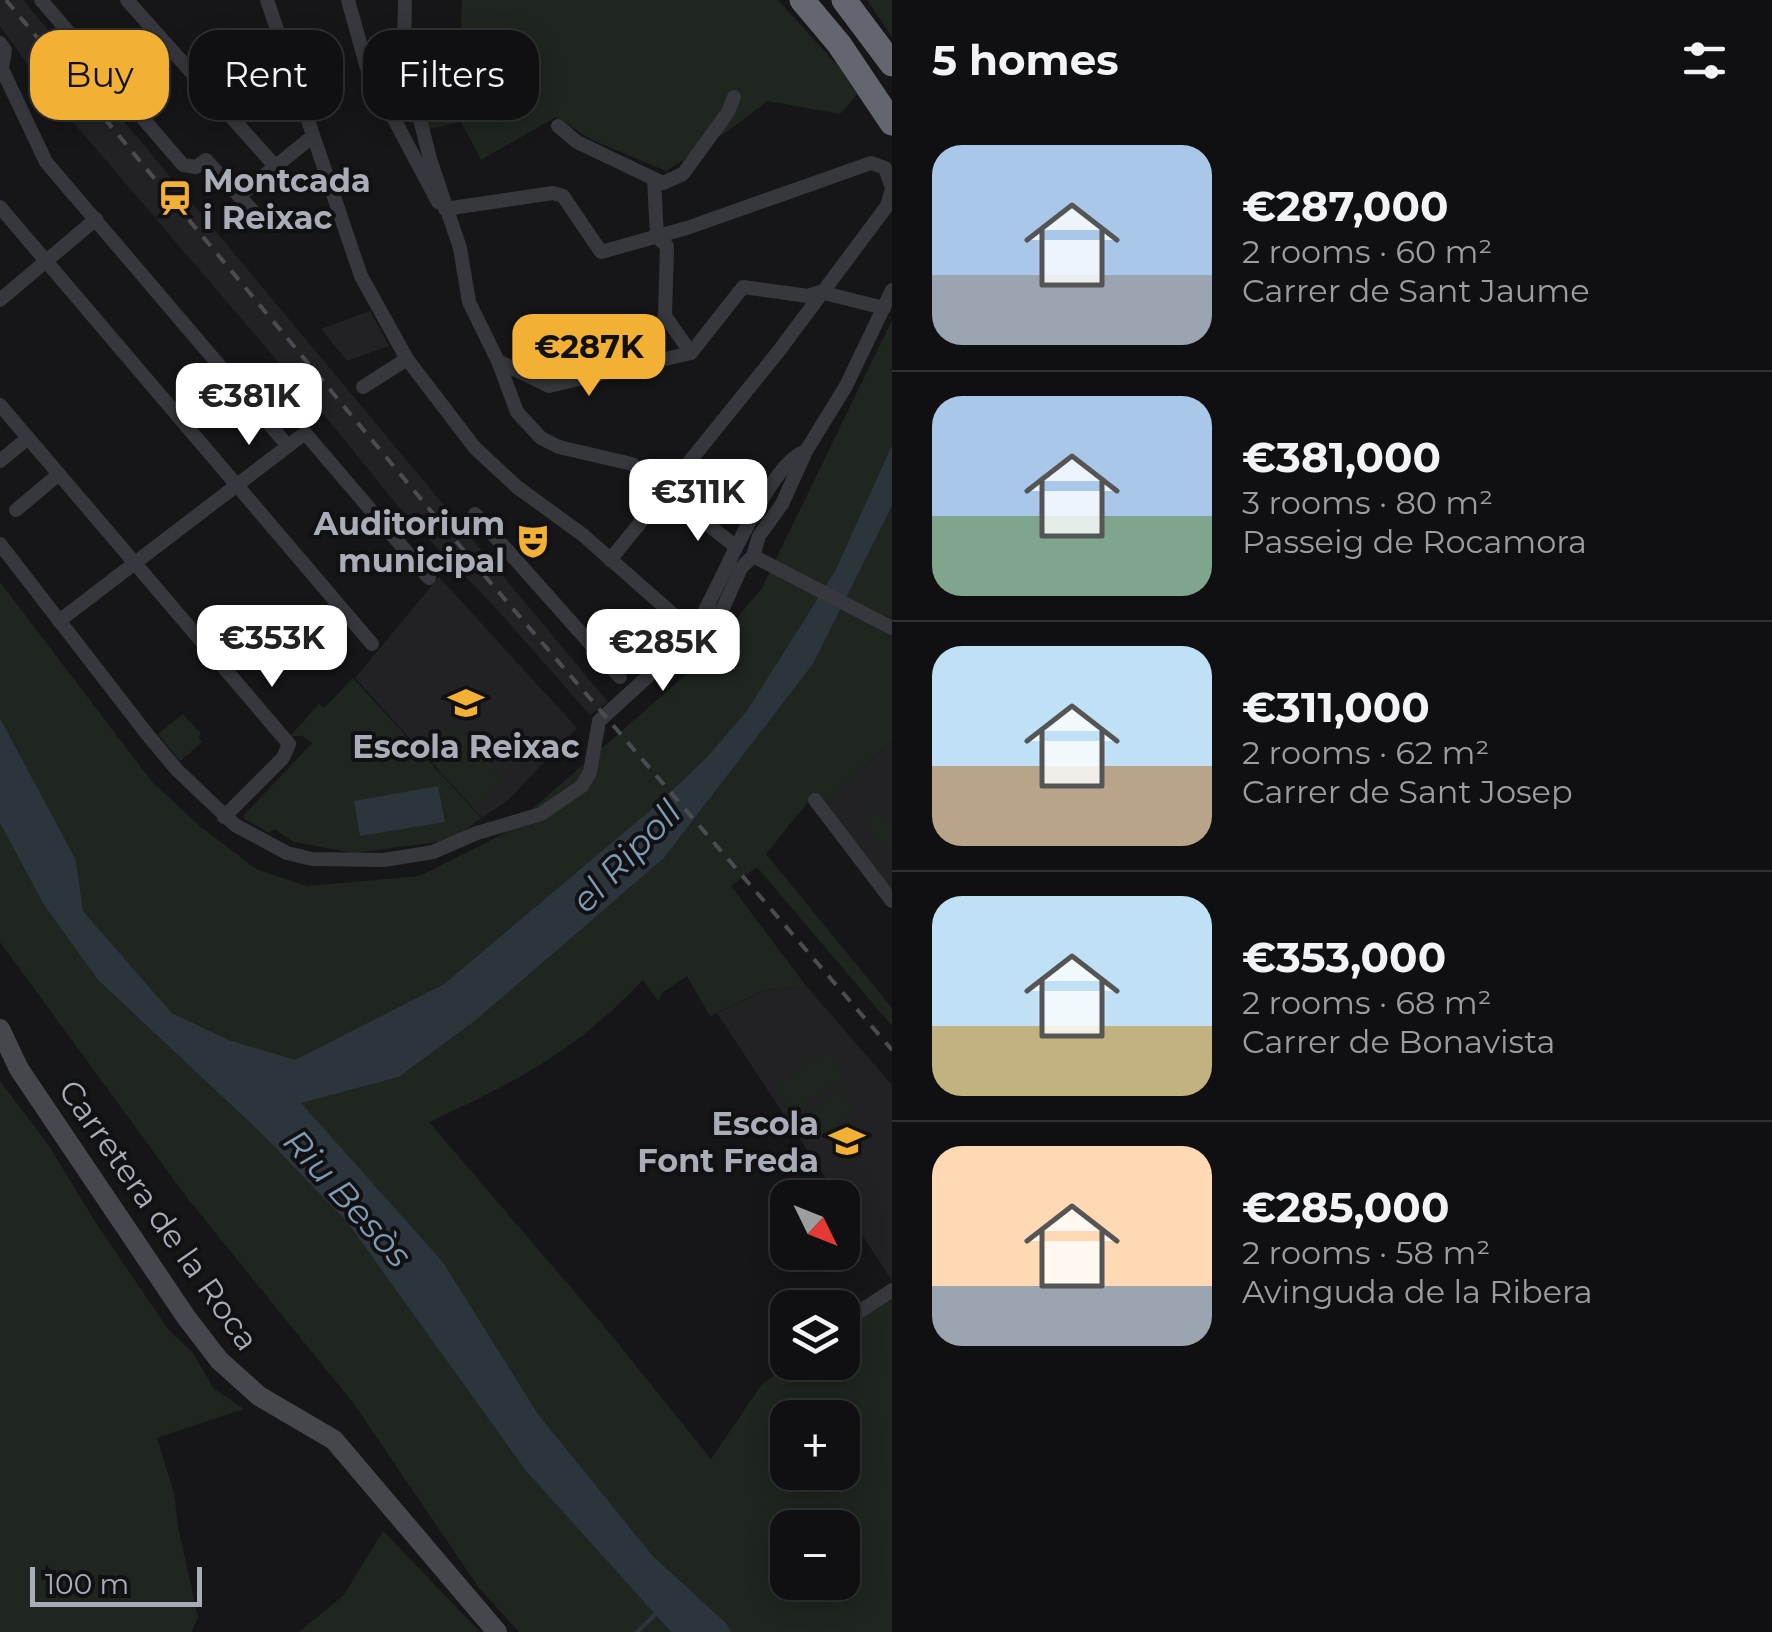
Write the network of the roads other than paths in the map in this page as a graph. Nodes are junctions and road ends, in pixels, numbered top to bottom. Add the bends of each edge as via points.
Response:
1 (41, 0) edge
2 (127, 0) edge
3 (267, 0) edge
4 (348, 0) edge
5 (405, 0) edge
6 (802, 0) edge
7 (844, 0) edge
8 (0, 43) edge
9 (892, 64) edge
10 (734, 98) dead end
11 (892, 123) edge
12 (558, 126) dead end
13 (313, 136) junction
14 (275, 166) junction
15 (654, 179) junction
16 (892, 188) edge
17 (240, 196) junction
18 (0, 207) edge
19 (445, 210) junction
20 (96, 219) junction
21 (264, 223) dead end
22 (658, 236) junction
23 (46, 261) junction
24 (892, 290) edge
25 (820, 292) junction
26 (0, 300) edge
27 (884, 308) junction
28 (691, 353) junction
29 (407, 360) junction
30 (498, 361) junction
31 (363, 387) dead end
32 (0, 405) edge
33 (28, 438) junction
34 (288, 446) junction
35 (806, 451) junction
36 (0, 462) edge
37 (59, 474) junction
38 (237, 485) junction
39 (666, 489) junction
40 (16, 510) dead end
41 (475, 514) dead end
42 (0, 544) edge
43 (735, 546) junction
44 (753, 556) junction
45 (610, 560) junction
46 (136, 563) junction
47 (429, 578) dead end
48 (59, 621) junction
49 (892, 628) edge
50 (701, 631) junction
51 (372, 644) dead end
52 (620, 678) dead end
53 (815, 800) dead end
54 (224, 817) junction
55 (892, 901) edge
56 (0, 1028) edge
57 (892, 1290) edge
58 (860, 1311) edge
59 (497, 1632) edge

1 - 17 street via 183,165 206,160
2 - 14 street
3 - 13 street
4 - 19 street via 367,68
5 - 19 street via 404,55
6 - 11 highway
7 - 9 highway
8 - 20 street via 2,70 46,162
10 - 15 street via 683,174 663,183
12 - 15 street
13 - 14 street
13 - 29 street via 361,276
14 - 17 street
15 - 22 street
16 - 22 street via 885,168 871,164
16 - 25 street via 888,206
17 - 21 street
18 - 23 street
19 - 22 street via 553,193 564,196 602,252
19 - 30 street via 460,248 468,302
20 - 23 street
20 - 34 street
22 - 28 street via 667,246 664,316
23 - 26 street
23 - 38 street
24 - 27 street
25 - 27 street
25 - 28 street via 743,287
25 - 39 street
27 - 35 street
28 - 30 street via 549,386
29 - 31 street
29 - 45 street via 475,448
30 - 39 street via 517,412 540,438 632,464
32 - 33 street
33 - 36 street
33 - 37 street
34 - 38 street
34 - 47 street via 306,433
35 - 43 street via 786,464
35 - 44 street
37 - 40 street
37 - 46 street
38 - 46 street
38 - 51 street
39 - 43 street
39 - 45 street
41 - 52 street
42 - 48 street
43 - 50 street via 700,618
44 - 49 street
44 - 50 street
45 - 50 street
46 - 48 street
46 - 54 street via 289,744
48 - 54 street via 147,734
50 - 54 street via 599,722 582,786 541,814 408,857 334,861 287,853
53 - 55 street
56 - 59 street, Carretera de la Roca via 19,1069 220,1360 260,1396 334,1440
57 - 58 street

